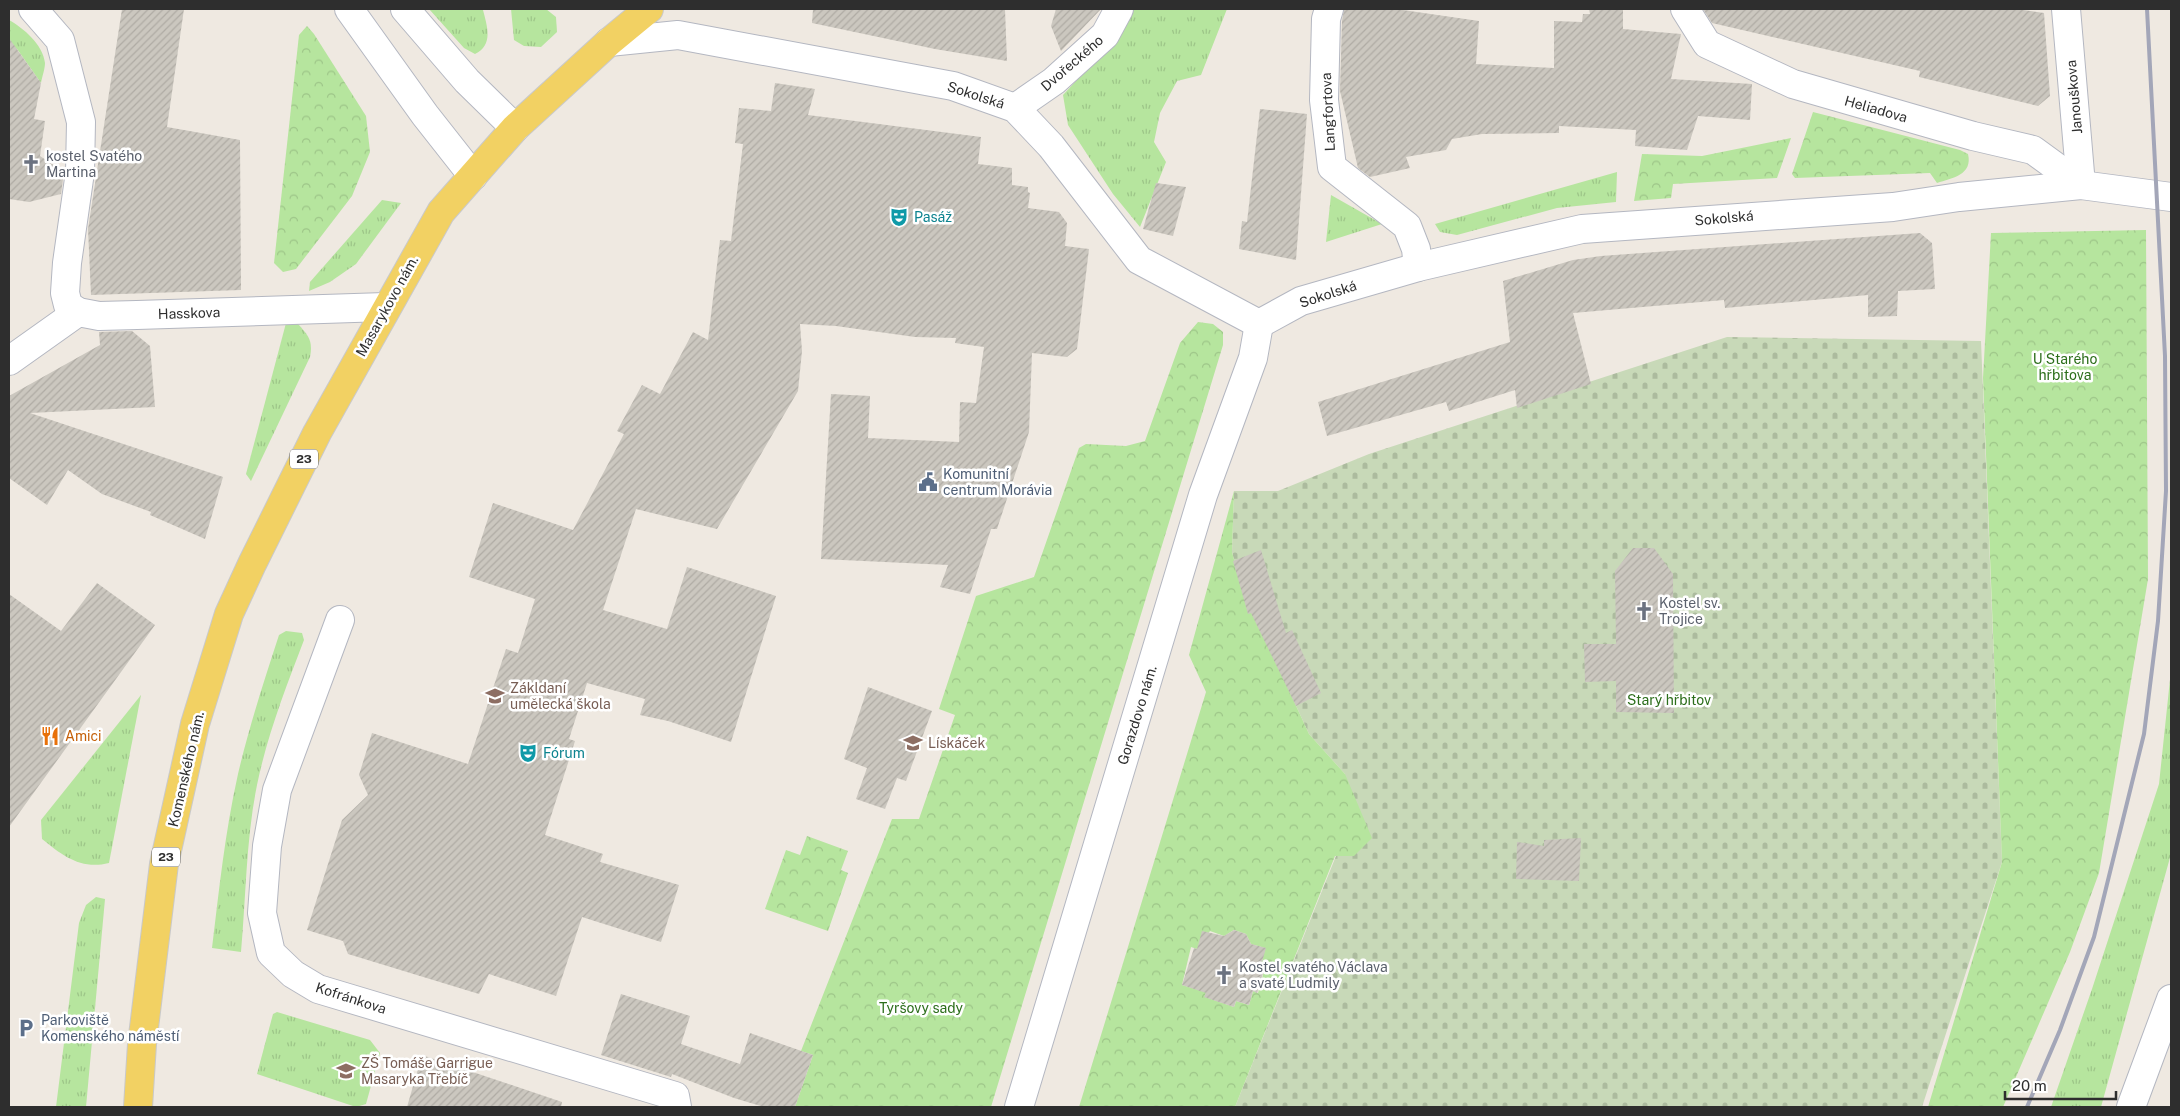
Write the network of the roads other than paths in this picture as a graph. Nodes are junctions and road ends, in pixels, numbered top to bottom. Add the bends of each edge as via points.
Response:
1 (33, 9) edge
2 (348, 9) edge
3 (405, 9) edge
4 (650, 9) edge
5 (1119, 9) edge
6 (1328, 9) edge
7 (1685, 9) edge
8 (2066, 9) edge
9 (608, 42) junction
10 (1015, 108) junction
11 (515, 128) junction
12 (474, 176) junction
13 (2082, 185) junction
14 (2171, 197) edge
15 (1418, 267) junction
16 (386, 307) junction
17 (78, 312) junction
18 (1260, 324) junction
19 (9, 361) edge
20 (229, 614) joint
21 (340, 620) dead end
22 (2171, 999) edge
23 (138, 1107) edge
24 (677, 1107) edge
25 (1019, 1107) edge
26 (2131, 1107) edge

1 - 17 street via 60,40 81,122 80,172 66,263 65,293 68,305
2 - 12 street
3 - 11 street via 467,81
4 - 9 main road, Masarykovo nám.
5 - 10 street, Dvořeckého via 1105,35 1054,80
6 - 15 street, Langfortova via 1324,100 1332,167 1407,226 1416,249
7 - 13 street, Heliadova via 1707,44 1793,84 2033,150
8 - 13 street, Janouškova
9 - 10 street, Sokolská via 678,35 953,86
9 - 11 main road, Masarykovo nám.
10 - 18 street, Sokolská via 1051,146 1139,260
11 - 12 main road, Masarykovo nám. / 23
12 - 16 main road, Masarykovo nám. / 23 via 441,212
13 - 14 street, Sokolská
13 - 15 street, Sokolská via 1958,196 1893,207 1582,229
15 - 18 street, Sokolská via 1302,301
16 - 17 street, Hasskova via 137,316 99,316
16 - 20 main road, Masarykovo nám. / 23 via 317,433
17 - 19 street
18 - 25 street, Gorazdovo nám. via 1254,358 1203,495
20 - 23 main road, Komenského nám. / 23 via 195,724 164,864 143,1034
21 - 24 street, Kofránkova via 277,790 267,846 262,913 271,954 293,974 318,989 675,1096
22 - 26 street

